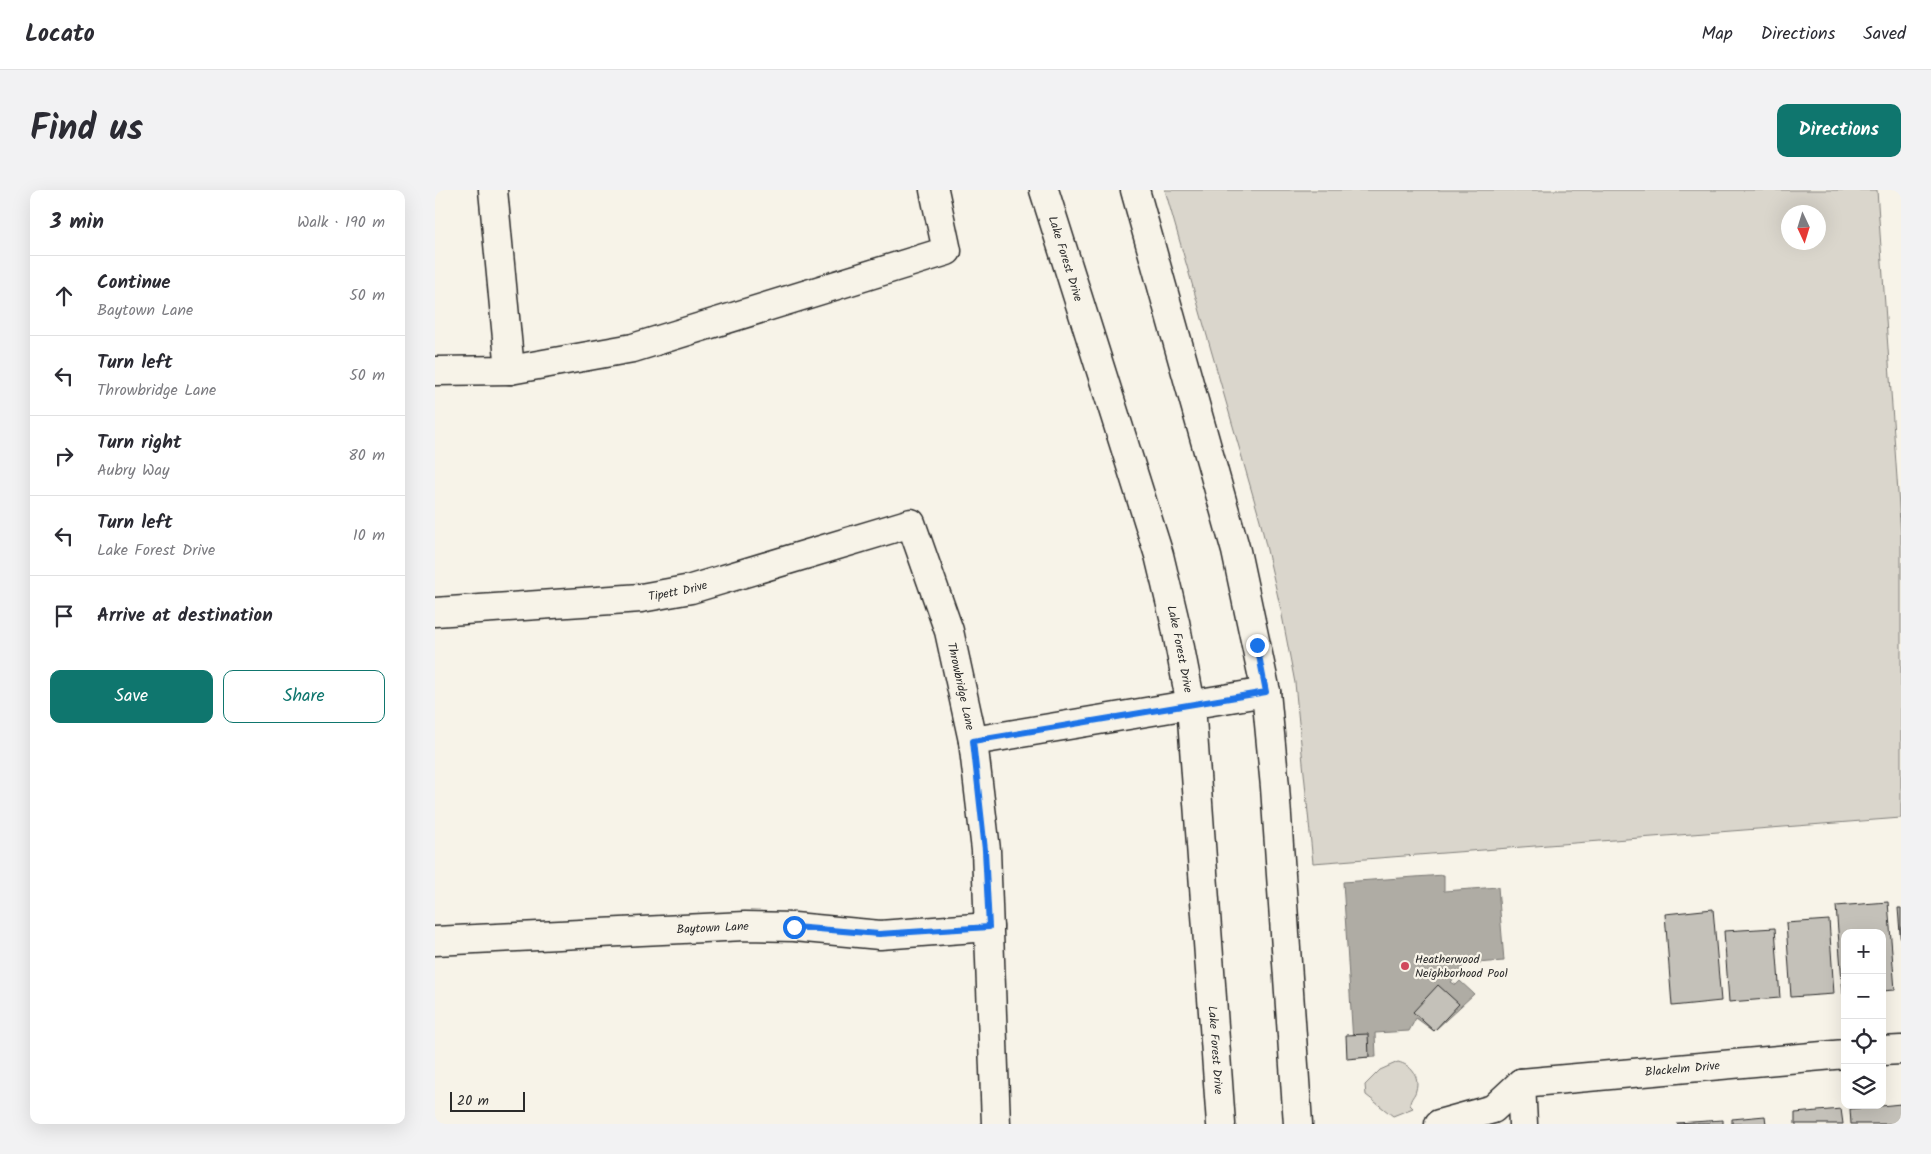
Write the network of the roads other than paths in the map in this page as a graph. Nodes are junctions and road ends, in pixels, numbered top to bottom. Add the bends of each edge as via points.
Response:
1 (493, 190) edge
2 (933, 190) edge
3 (1044, 190) edge
4 (1135, 190) edge
5 (510, 370) junction
6 (435, 371) edge
7 (911, 524) joint
8 (435, 612) edge
9 (1266, 692) junction
10 (1191, 705) junction
11 (973, 741) junction
12 (989, 927) junction
13 (435, 941) edge
14 (1901, 1050) edge
15 (1886, 1051) edge
16 (1841, 1054) edge
17 (1521, 1082) junction
18 (996, 1124) edge
19 (1221, 1124) edge
20 (1298, 1124) edge
21 (1439, 1124) edge
22 (1523, 1124) edge

1 - 5 street
2 - 5 street via 947,252 633,348
3 - 10 street, Lake Forest Drive via 1159,555
4 - 9 street via 1236,550
5 - 6 street
7 - 8 street, Tipett Drive via 691,590 641,598
7 - 11 street, Throwbridge Lane via 949,631
9 - 10 street
9 - 20 street
10 - 11 street
10 - 19 street, Lake Forest Drive
11 - 12 street, Throwbridge Lane via 985,850
12 - 13 street, Baytown Lane via 879,934 745,926
12 - 18 street, Throwbridge Lane
14 - 15 street
16 - 17 street, Blackelm Drive
17 - 21 street via 1493,1109
17 - 22 street

